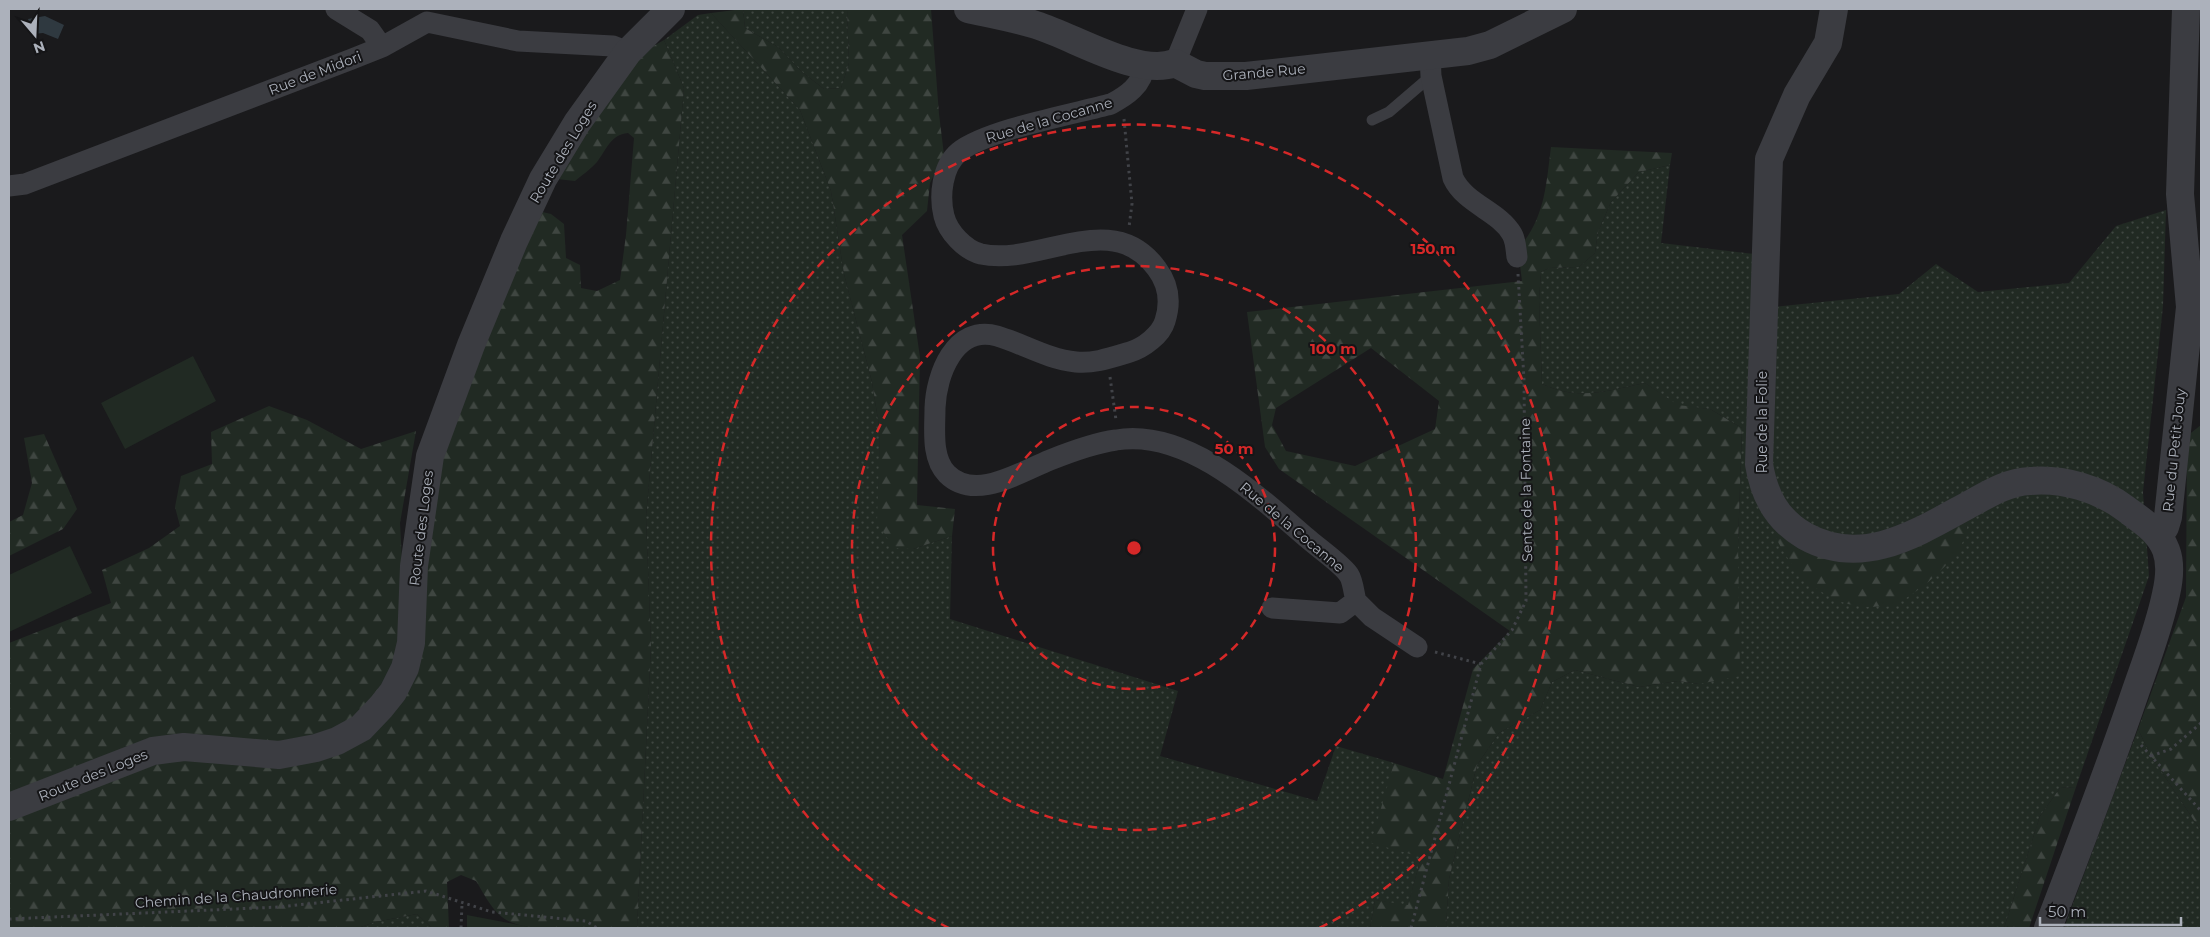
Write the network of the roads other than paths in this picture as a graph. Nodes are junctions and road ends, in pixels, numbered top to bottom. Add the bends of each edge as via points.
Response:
1 (336, 9) edge
2 (671, 9) edge
3 (968, 9) edge
4 (1197, 9) edge
5 (1564, 9) edge
6 (2186, 9) edge
7 (1831, 13) edge
8 (434, 16) edge
9 (382, 47) junction
10 (628, 52) junction
11 (1176, 62) junction
12 (1144, 66) junction
13 (1430, 66) junction
14 (1372, 120) dead end
15 (9, 186) edge
16 (1517, 257) road end
17 (2159, 535) junction
18 (1356, 602) junction
19 (1272, 608) dead end
20 (1417, 647) road end
21 (9, 807) edge
22 (2048, 928) edge

1 - 9 street via 370,30
2 - 10 street, Route des Loges
3 - 12 street via 1036,25
4 - 11 street
5 - 13 street, Grande Rue via 1490,44
6 - 17 street, Rue du Petit Jouy via 2180,194 2190,307 2168,517
7 - 17 street, Rue de la Folie via 1828,43 1797,95 1770,159 1759,464 1770,504 1782,519 1819,544 1840,549 1866,549 1894,543 1918,532 1999,488 2029,480 2060,482 2090,489 2116,502
8 - 9 street, Rue de Midori
8 - 10 street, Rue de Midori via 518,41 614,46
9 - 15 street, Rue de Midori via 25,184
10 - 21 street, Route des Loges via 577,123 543,179 514,241 447,409 430,456 421,513 414,566 411,643 405,668 393,692 361,728 316,748 278,755 184,747 153,750
11 - 12 street via 1164,67
11 - 13 street, Grande Rue via 1205,76
12 - 18 street, Rue de la Cocanne via 1138,85 1111,104 993,135 957,153 941,188 948,226 960,242 979,254 1005,256 1090,240 1109,241 1139,250 1163,276 1169,296 1164,327 1139,349 1108,359 1080,363 1052,358 995,335 970,336 951,352 938,379 935,449 939,465 961,484 979,486 1118,439 1151,440 1176,446 1215,466 1254,493 1350,575
13 - 14 lane via 1389,112
13 - 16 street via 1459,190 1510,231
17 - 22 street via 2169,562 2166,594 2124,725
18 - 19 street via 1340,613
18 - 20 street via 1372,617

